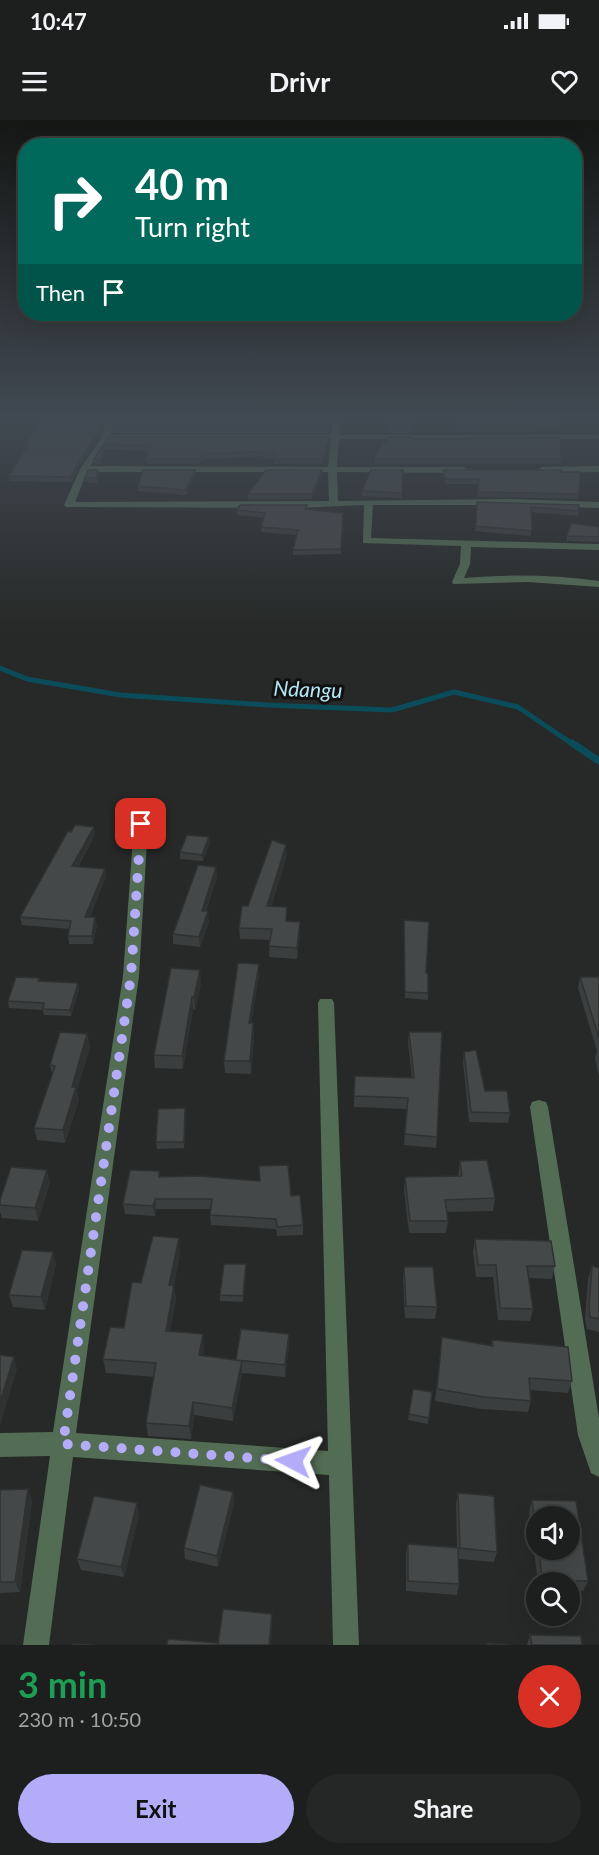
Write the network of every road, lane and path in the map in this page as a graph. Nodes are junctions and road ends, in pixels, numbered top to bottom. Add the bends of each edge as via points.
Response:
1 (75, 490) edge
2 (333, 490) edge
3 (369, 502) junction
4 (334, 504) junction
5 (599, 505) edge
6 (466, 544) junction
7 (599, 547) edge
8 (599, 584) edge
9 (141, 824) dead end
10 (326, 1003) dead end
11 (539, 1107) dead end
12 (595, 1436) edge
13 (63, 1444) junction
14 (0, 1445) edge
15 (339, 1464) junction
16 (599, 1466) edge
17 (36, 1645) edge
18 (346, 1645) edge

1 - 4 street via 69,505
2 - 4 street
3 - 4 street
3 - 5 street
3 - 6 street via 366,541
6 - 7 street
6 - 8 street via 465,564 457,582 512,577
9 - 13 street via 131,976
10 - 15 street
11 - 12 street
12 - 16 street
13 - 14 street
13 - 15 street
13 - 17 street
15 - 18 street

